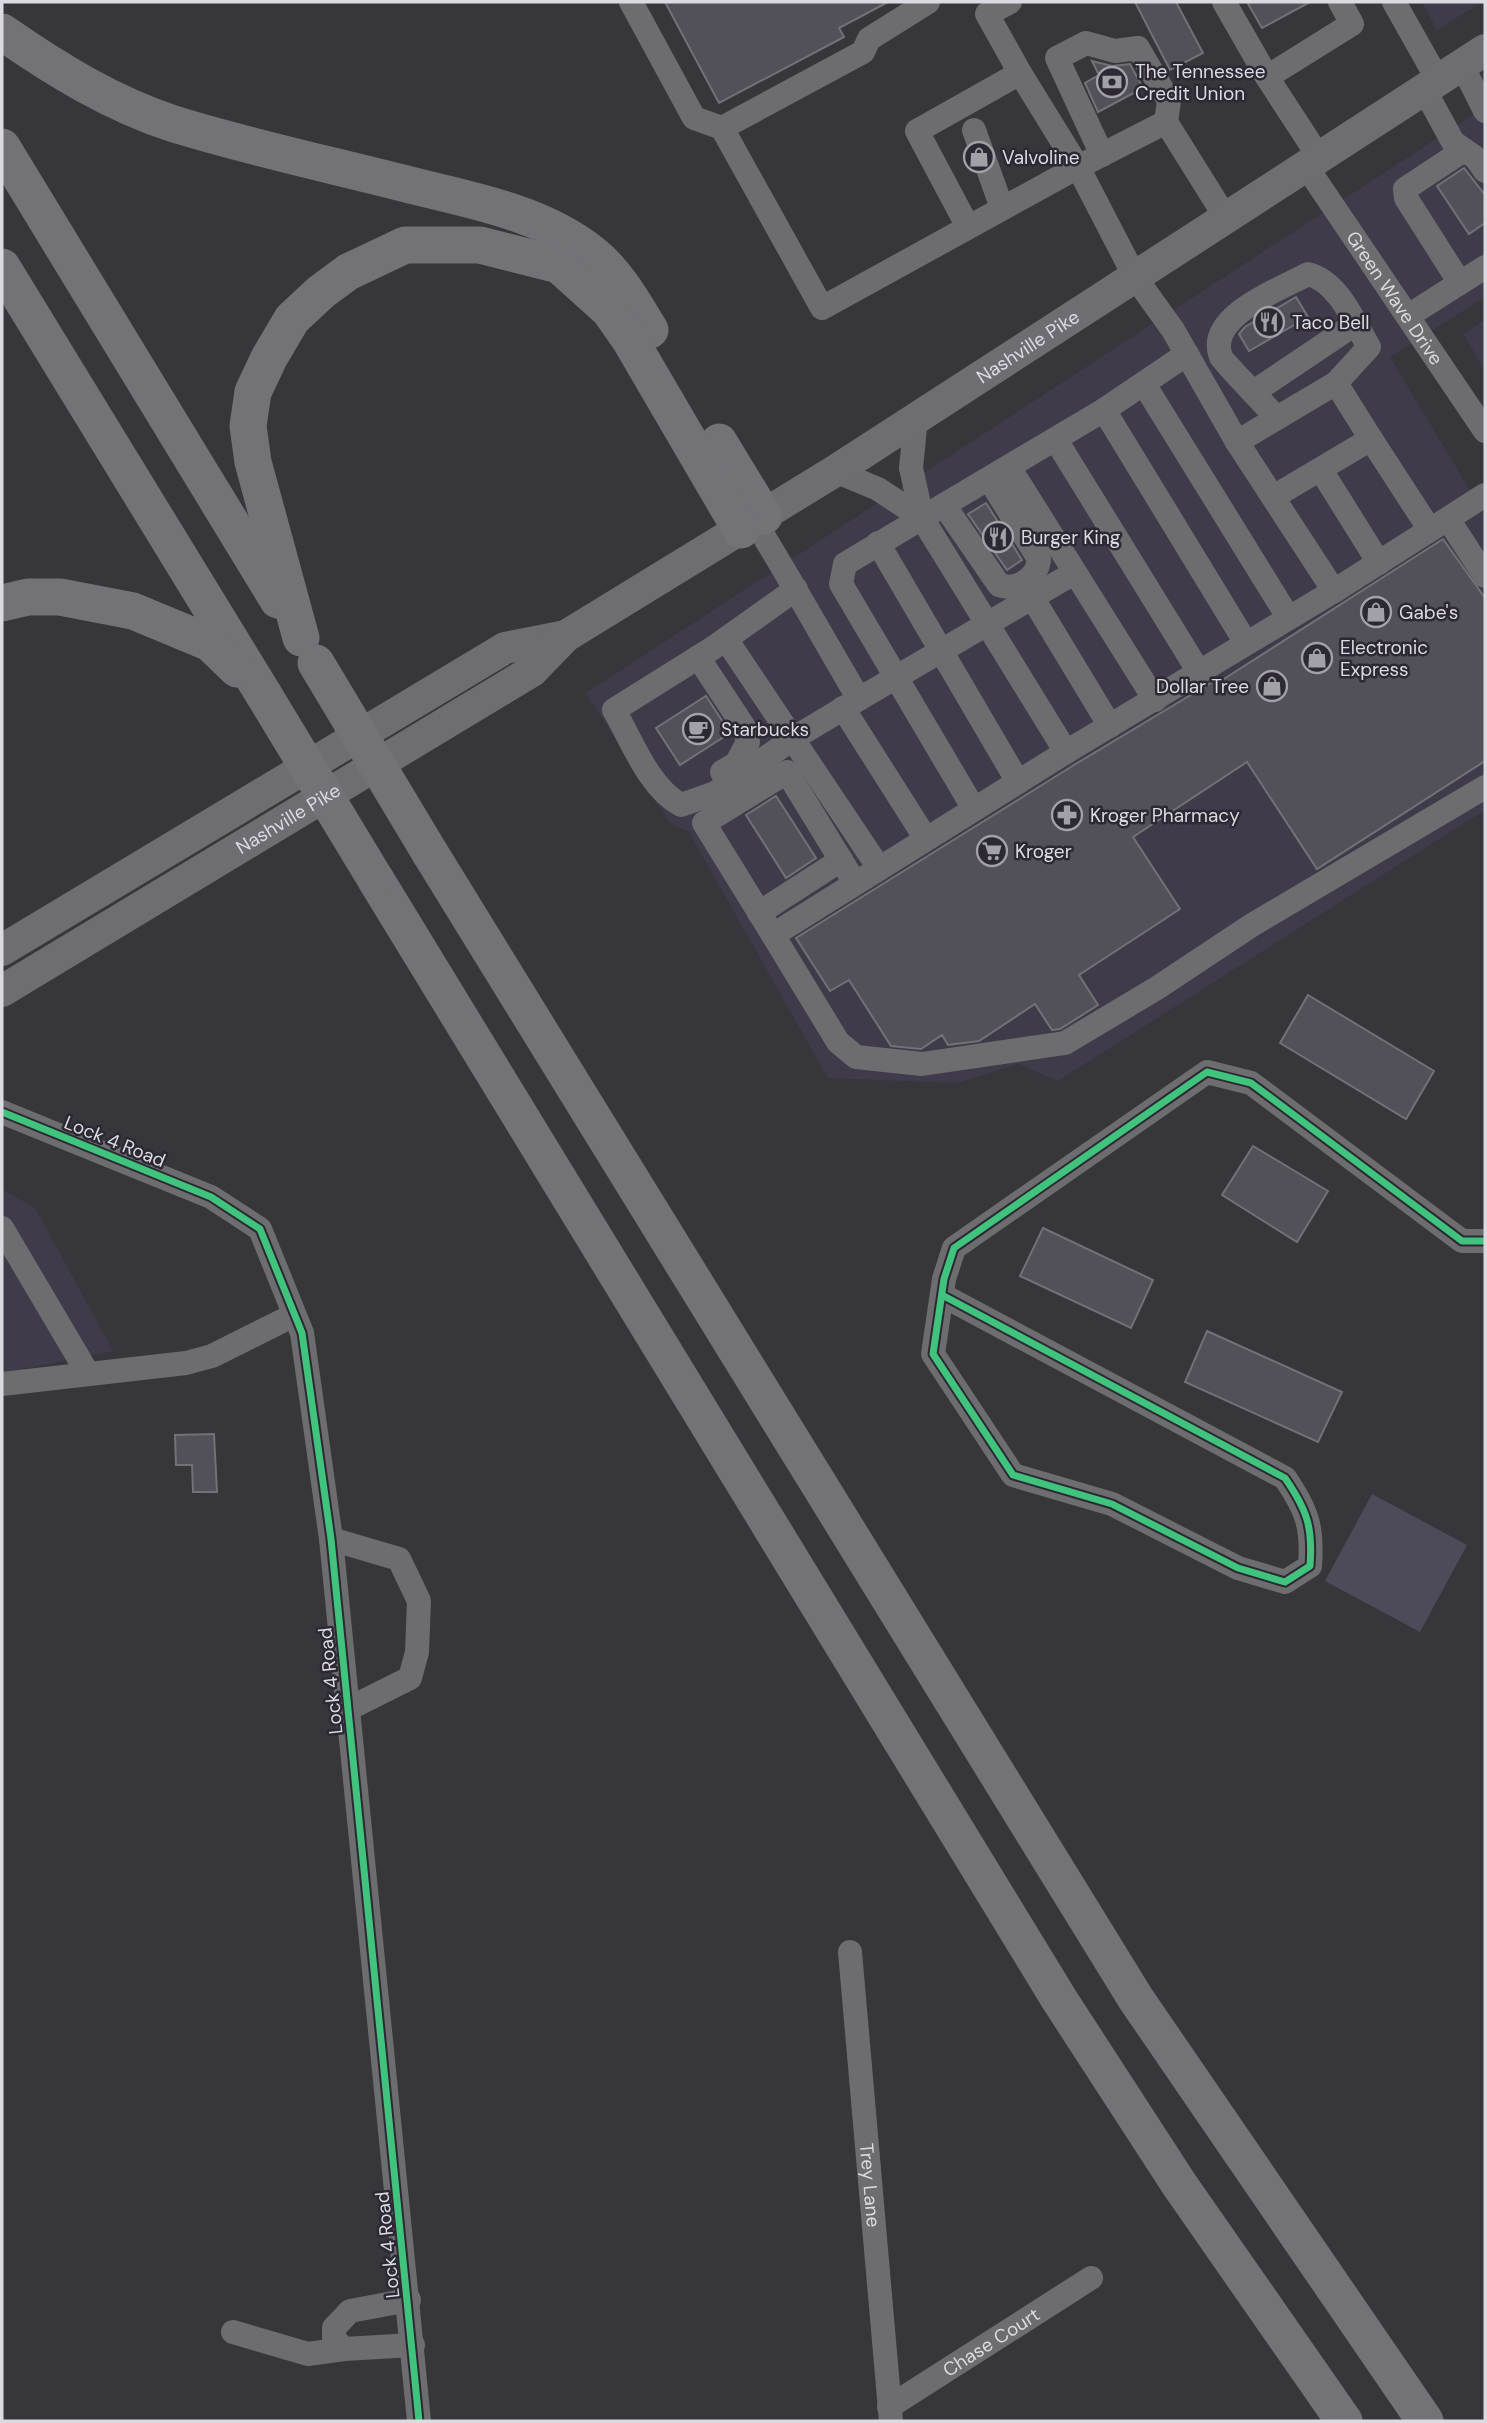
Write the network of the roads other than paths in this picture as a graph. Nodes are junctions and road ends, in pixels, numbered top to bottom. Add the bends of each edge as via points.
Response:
1 (631, 2) edge
2 (928, 2) edge
3 (1010, 2) edge
4 (1224, 2) edge
5 (1237, 2) edge
6 (1340, 2) edge
7 (1394, 2) edge
8 (982, 8) edge
9 (2, 32) edge
10 (1452, 71) edge
11 (1264, 73) junction
12 (1020, 74) junction
13 (1485, 111) edge
14 (1166, 122) junction
15 (722, 128) junction
16 (974, 130) dead end
17 (2, 147) edge
18 (1464, 150) junction
19 (1102, 155) junction
20 (1313, 161) junction
21 (1078, 167) junction
22 (1485, 171) edge
23 (1002, 208) junction
24 (1226, 218) junction
25 (968, 227) junction
26 (2, 267) edge
27 (1485, 267) edge
28 (1135, 276) junction
29 (1460, 283) junction
30 (1408, 316) junction
31 (1355, 324) junction
32 (1187, 354) junction
33 (1336, 383) junction
34 (1144, 384) junction
35 (1255, 391) junction
36 (1104, 410) junction
37 (916, 418) junction
38 (1276, 418) junction
39 (1485, 431) edge
40 (1371, 439) junction
41 (1056, 440) junction
42 (1237, 442) junction
43 (1321, 470) junction
44 (835, 471) junction
45 (999, 473) junction
46 (1485, 495) edge
47 (1275, 496) junction
48 (944, 505) junction
49 (922, 518) junction
50 (753, 522) junction
51 (1439, 525) junction
52 (878, 543) junction
53 (1379, 563) junction
54 (1074, 573) junction
55 (1485, 576) edge
56 (796, 589) junction
57 (1334, 591) junction
58 (1032, 597) junction
59 (2, 603) edge
60 (1288, 617) junction
61 (985, 624) junction
62 (566, 636) junction
63 (726, 639) junction
64 (1246, 643) junction
65 (309, 650) junction
66 (940, 651) junction
67 (698, 657) junction
68 (1199, 672) junction
69 (895, 677) junction
70 (264, 695) junction
71 (1154, 700) junction
72 (851, 703) junction
73 (1110, 726) junction
74 (794, 738) junction
75 (1066, 752) junction
76 (1018, 782) junction
77 (1485, 787) edge
78 (829, 792) junction
79 (674, 801) junction
80 (720, 801) junction
81 (807, 805) junction
82 (974, 809) junction
83 (926, 839) junction
84 (841, 860) junction
85 (879, 868) junction
86 (855, 883) junction
87 (759, 913) junction
88 (773, 935) junction
89 (2, 950) edge
90 (3, 992) edge
91 (2, 1112) edge
92 (2, 1228) edge
93 (1485, 1241) edge
94 (942, 1295) junction
95 (294, 1315) junction
96 (87, 1373) junction
97 (2, 1384) edge
98 (331, 1539) junction
99 (348, 1709) junction
100 (850, 1952) dead end
101 (1091, 2278) dead end
102 (409, 2300) junction
103 (233, 2332) dead end
104 (413, 2345) junction
105 (345, 2349) junction
106 (890, 2414) edge
107 (419, 2421) edge
108 (1343, 2421) edge
109 (1425, 2421) edge

1 - 15 street via 694,118
2 - 15 street via 869,39 863,52
3 - 8 street
4 - 11 street, Green Wave Drive
5 - 11 street via 1266,54
6 - 11 street via 1352,24
7 - 10 street
8 - 12 street
9 - 50 highway via 51,66 171,123 496,206 557,231 594,254 631,298
10 - 13 street
10 - 18 street via 1453,142
10 - 20 main road, Nashville Pike
11 - 20 street, Green Wave Drive
12 - 21 street
12 - 25 street via 917,131
14 - 19 street
14 - 19 street via 1168,101 1138,48 1115,51 1086,43 1057,58
14 - 24 street
15 - 25 street via 822,308
16 - 23 street
17 - 65 highway
18 - 22 street
18 - 29 street via 1405,189 1406,198
19 - 21 street
20 - 24 main road, Nashville Pike
20 - 30 street, Green Wave Drive
21 - 23 street
21 - 28 street
23 - 25 street
24 - 28 main road, Nashville Pike
26 - 70 highway
27 - 29 street
28 - 32 street
28 - 37 main road, Nashville Pike
29 - 30 street
30 - 39 street, Green Wave Drive
31 - 33 street via 1369,347
31 - 35 street
31 - 35 street via 1338,294 1318,276 1308,274 1230,317 1219,337 1222,358
32 - 34 street
32 - 42 street
33 - 38 street
33 - 40 street
34 - 36 street
34 - 60 street
35 - 38 street
36 - 41 street
36 - 64 street
37 - 44 main road, Nashville Pike
37 - 49 street via 911,468
38 - 42 street
40 - 43 street
40 - 51 street
41 - 45 street
41 - 68 street
42 - 47 street
43 - 47 street
43 - 53 street
44 - 49 street via 878,489
44 - 50 main road, Nashville Pike
45 - 48 street
45 - 48 street via 1039,559 1031,577 1020,584 999,585
45 - 54 street
46 - 51 street
47 - 57 street
48 - 49 street
49 - 52 street
49 - 61 street
50 - 56 street
50 - 62 main road, Nashville Pike
50 - 65 highway via 610,310 559,265 480,245 405,245 348,272 292,319 253,392 248,426 253,462
51 - 53 street
51 - 55 street
52 - 66 street
52 - 69 street via 845,564 841,584
53 - 57 street
54 - 58 street
54 - 71 street
56 - 63 street via 760,625
56 - 72 street
57 - 60 street
58 - 61 street
58 - 73 street
59 - 70 highway via 60,597 133,611 210,643
60 - 64 street
61 - 66 street
61 - 75 street
62 - 89 main road, Nashville Pike via 505,648
62 - 90 main road, Nashville Pike via 532,671
63 - 67 street
63 - 74 street
64 - 68 street
65 - 109 highway, bridge via 1136,1999
66 - 69 street
66 - 76 street
67 - 79 street via 744,727 748,742 736,764
67 - 79 street via 614,710 644,763
68 - 71 street
69 - 72 street
69 - 82 street
70 - 108 highway, bridge via 1059,1999 1179,2184
71 - 73 street
72 - 74 street
72 - 83 street
73 - 75 street
74 - 78 street
74 - 80 street
75 - 76 street
76 - 82 street
77 - 88 street via 1252,925 1065,1044 922,1064 856,1057 838,1042
78 - 81 street
78 - 85 street
79 - 80 street via 681,805
80 - 81 street via 787,772
80 - 87 street via 704,823
81 - 84 street
82 - 83 street
83 - 85 street
84 - 86 street
84 - 87 street
85 - 86 street
86 - 88 street
87 - 88 street
91 - 95 street, Lock 4 Road via 211,1197 260,1229
92 - 96 street
93 - 94 street via 1462,1241 1251,1083 1207,1072 954,1248
94 - 94 street via 933,1354 1013,1475 1112,1504 1238,1568 1273,1579 1285,1582 1310,1566 1312,1537 1304,1506 1285,1478
95 - 96 street via 212,1356
95 - 98 street, Lock 4 Road via 302,1333
96 - 97 street
98 - 99 street, Lock 4 Road
98 - 99 street via 399,1559 419,1601 417,1652 410,1678
99 - 102 street, Lock 4 Road
100 - 106 street, Trey Lane
101 - 106 street, Chase Court
102 - 104 street, Lock 4 Road
102 - 105 street via 350,2311 334,2328 334,2339
103 - 105 street via 308,2354
104 - 105 street
104 - 107 street, Lock 4 Road

